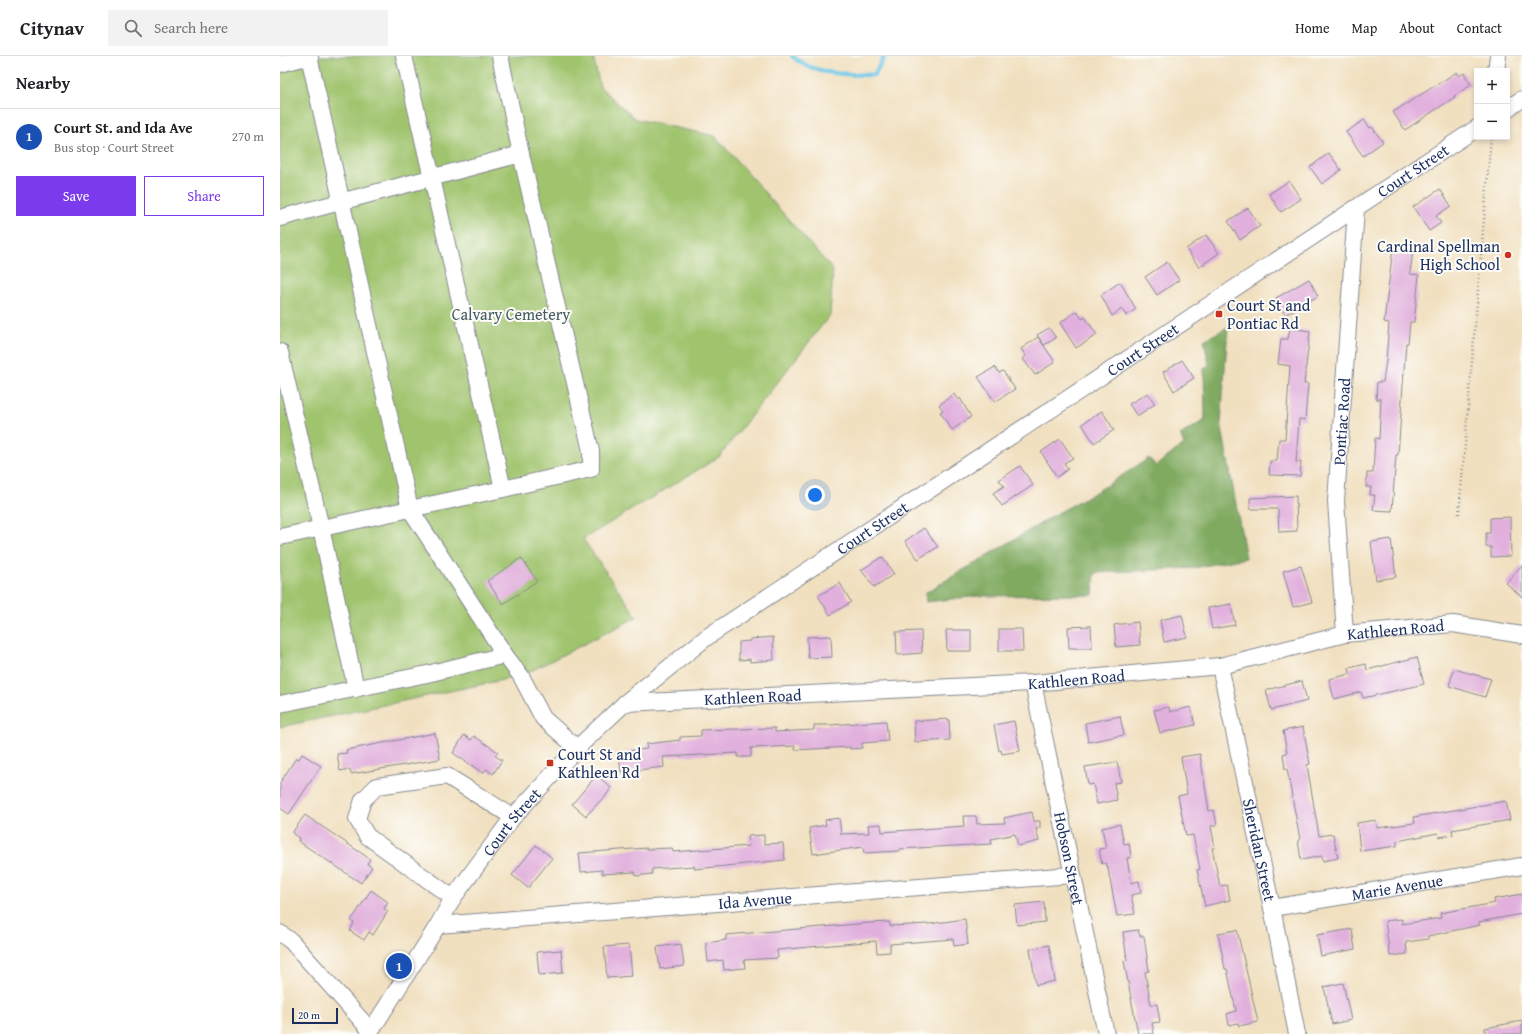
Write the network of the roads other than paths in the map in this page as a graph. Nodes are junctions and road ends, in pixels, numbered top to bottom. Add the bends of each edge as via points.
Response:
1 (309, 56) edge
2 (404, 56) edge
3 (500, 56) edge
4 (1498, 56) edge
5 (280, 64) edge
6 (1496, 68) edge
7 (1522, 99) edge
8 (1510, 107) edge
9 (1474, 130) edge
10 (521, 154) junction
11 (432, 178) junction
12 (341, 202) junction
13 (1356, 209) junction
14 (280, 218) edge
15 (280, 352) edge
16 (503, 489) junction
17 (410, 509) junction
18 (321, 528) junction
19 (280, 537) edge
20 (1345, 634) junction
21 (1522, 635) edge
22 (505, 655) junction
23 (1220, 666) junction
24 (1033, 683) junction
25 (356, 689) junction
26 (625, 703) junction
27 (280, 704) edge
28 (577, 748) junction
29 (513, 817) junction
30 (1522, 866) edge
31 (1072, 875) junction
32 (453, 898) junction
33 (1272, 908) junction
34 (438, 925) junction
35 (280, 933) edge
36 (370, 1032) edge
37 (1106, 1034) edge
38 (1296, 1034) edge

1 - 5 street
1 - 12 street
2 - 11 street
3 - 10 street
4 - 6 street
7 - 8 street
9 - 13 street, Court Street
10 - 11 street
10 - 16 street via 591,451 591,468
11 - 12 street
11 - 16 street
12 - 14 street
12 - 17 street
13 - 20 street, Pontiac Road via 1336,501
13 - 26 street, Court Street via 707,636
15 - 18 street
16 - 17 street
17 - 18 street
17 - 22 street
18 - 19 street
18 - 25 street
20 - 21 street, Kathleen Road via 1453,624
20 - 23 street, Kathleen Road
22 - 25 street
22 - 28 street via 521,676 544,718
23 - 24 street, Kathleen Road
23 - 33 street, Sheridan Street
24 - 26 street, Kathleen Road
24 - 31 street, Hobson Street
25 - 27 street
26 - 28 street, Court Street
28 - 29 street, Court Street
29 - 32 street, Court Street
29 - 32 street via 447,776 377,786 363,800 357,819 367,836
30 - 33 street, Marie Avenue
31 - 34 street, Ida Avenue
31 - 37 street, Hobson Street
32 - 34 street, Court Street
33 - 38 street, Sheridan Street
34 - 36 street, Court Street
35 - 36 street via 290,941

